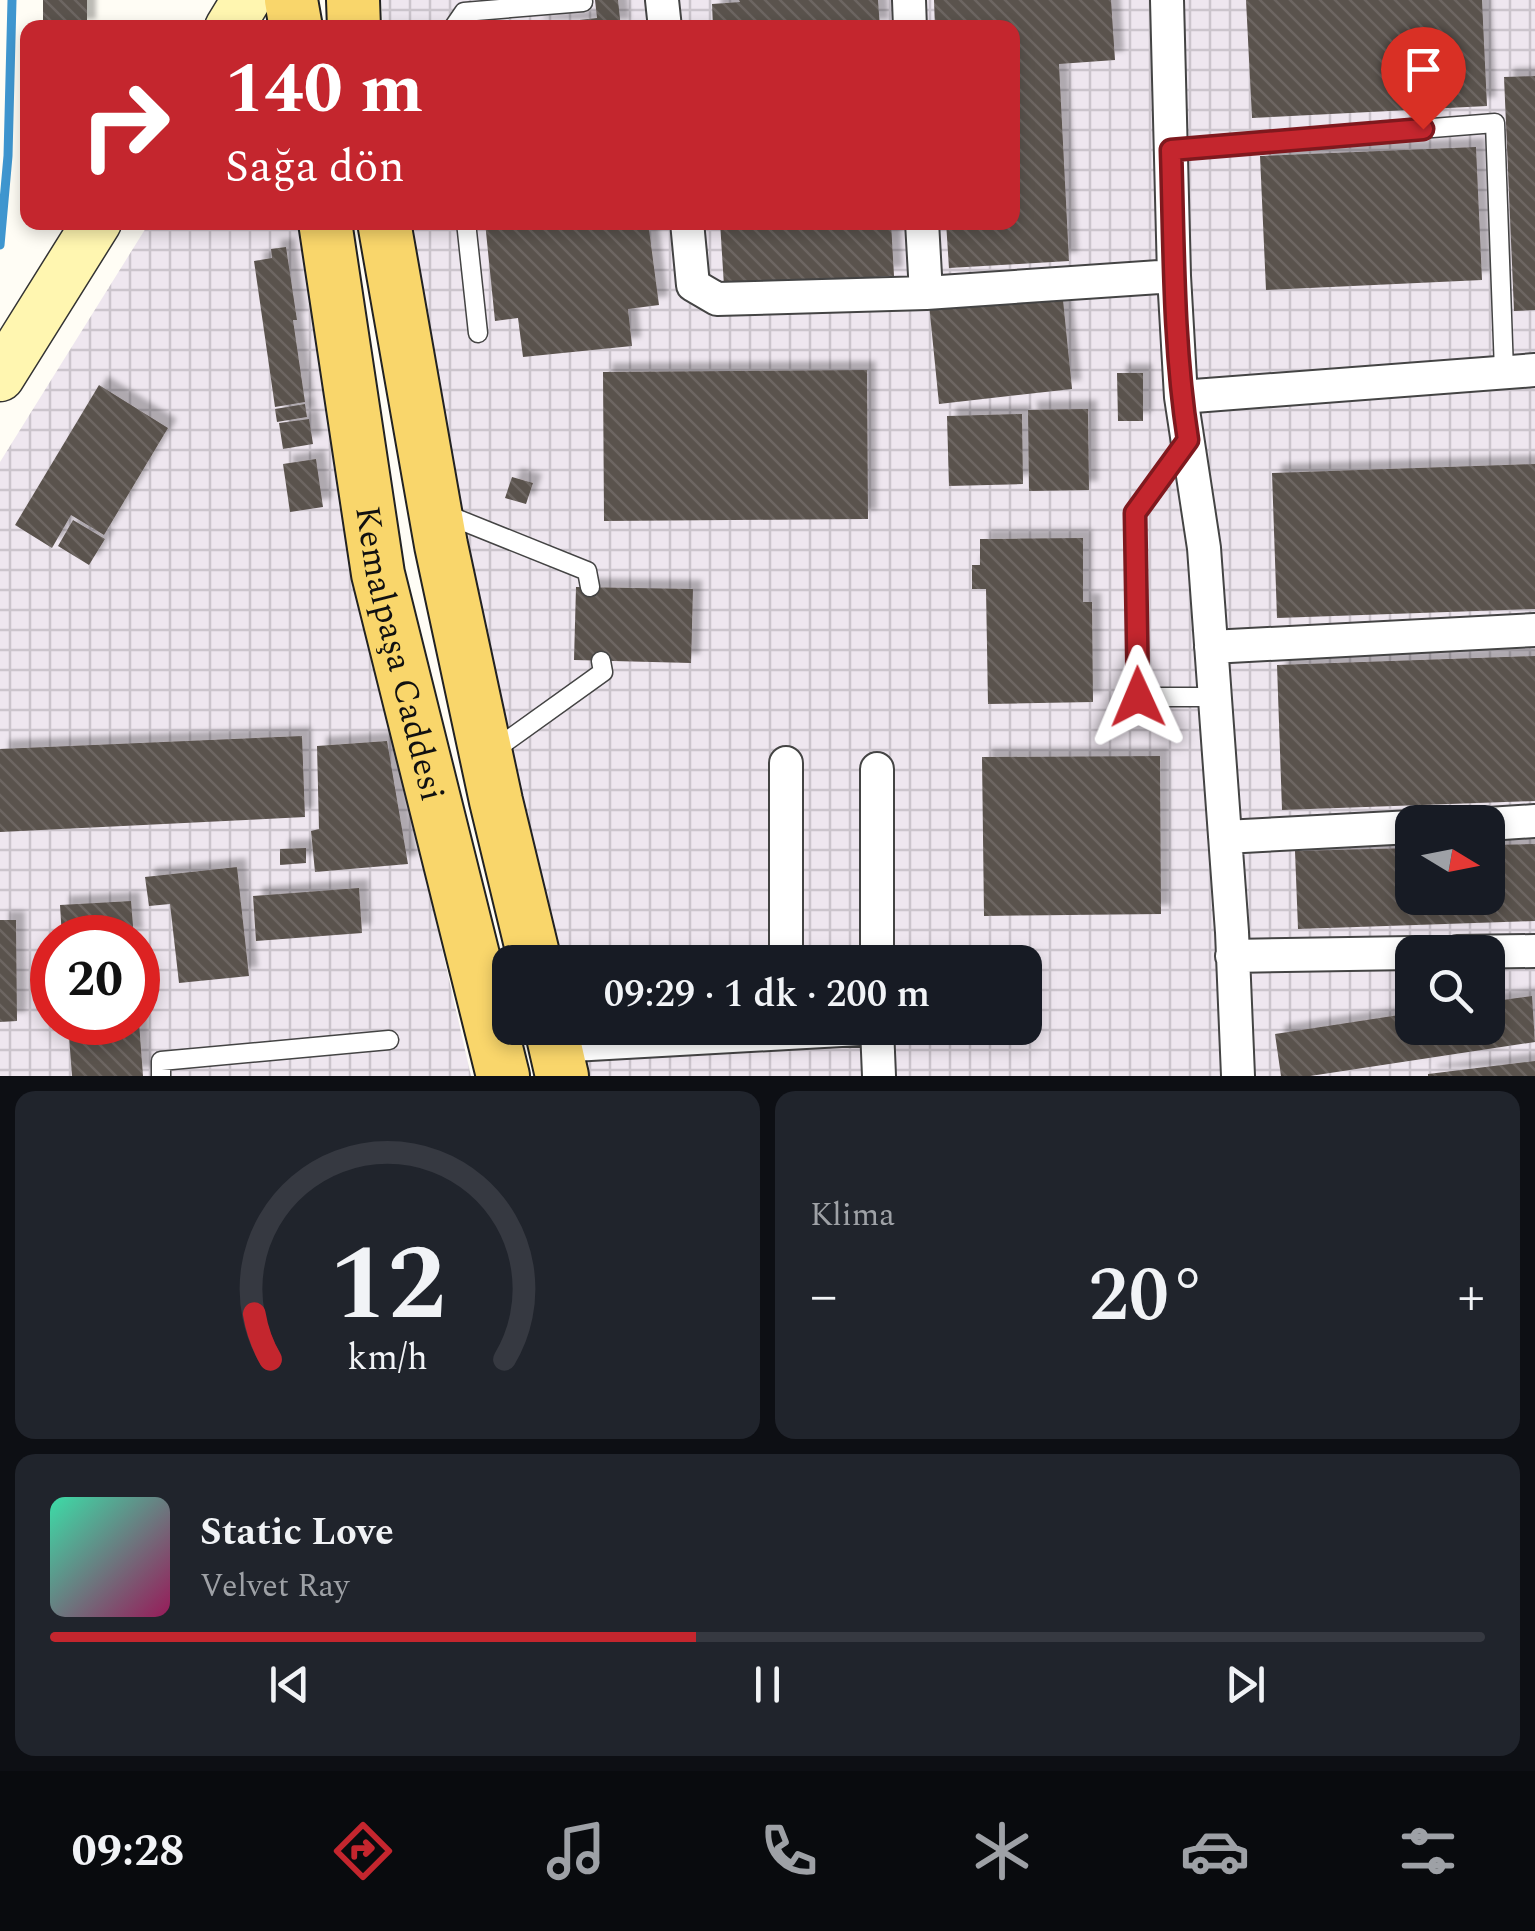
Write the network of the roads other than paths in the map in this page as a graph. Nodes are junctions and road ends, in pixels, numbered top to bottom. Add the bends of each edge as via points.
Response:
1 (1168, 0) edge
2 (584, 2) edge
3 (460, 13) edge
4 (1171, 150) junction
5 (92, 230) edge
6 (327, 230) edge
7 (385, 230) edge
8 (467, 230) edge
9 (687, 230) edge
10 (922, 230) edge
11 (1174, 276) junction
12 (926, 293) junction
13 (478, 333) dead end
14 (1519, 370) edge
15 (0, 377) edge
16 (1181, 397) junction
17 (1188, 440) junction
18 (434, 509) junction
19 (590, 587) dead end
20 (1535, 630) edge
21 (1211, 646) junction
22 (601, 661) dead end
23 (1215, 697) junction
24 (486, 757) junction
25 (786, 763) dead end
26 (877, 769) dead end
27 (1535, 821) edge
28 (1505, 823) edge
29 (1395, 829) edge
30 (1225, 837) junction
31 (531, 945) edge
32 (786, 945) edge
33 (877, 945) edge
34 (1505, 951) edge
35 (1535, 951) edge
36 (1395, 953) edge
37 (1232, 956) junction
38 (389, 1040) dead end
39 (614, 1045) edge
40 (878, 1045) edge
41 (556, 1050) edge
42 (161, 1076) edge
43 (502, 1076) edge
44 (879, 1076) edge
45 (1238, 1076) edge

1 - 4 street
2 - 3 lane
4 - 11 street
4 - 14 lane via 1494,123
5 - 15 main road
6 - 43 main road, Kemalpaşa Caddesi via 378,574
7 - 18 main road, Kemalpaşa Caddesi
8 - 13 lane
9 - 12 street via 694,285 717,299
10 - 12 street
11 - 12 street
11 - 16 street
14 - 16 street
16 - 17 street
17 - 21 street
17 - 23 lane via 1135,513 1138,697
18 - 19 lane via 587,570
18 - 24 main road, Kemalpaşa Caddesi
20 - 21 street
21 - 23 street
22 - 24 lane via 603,672
23 - 30 street
24 - 31 main road, Kemalpaşa Caddesi
25 - 32 street
26 - 33 street
27 - 28 street
29 - 30 street
30 - 37 street
34 - 35 street
36 - 37 street
37 - 45 street
38 - 42 lane via 161,1062
39 - 41 street
40 - 44 street

